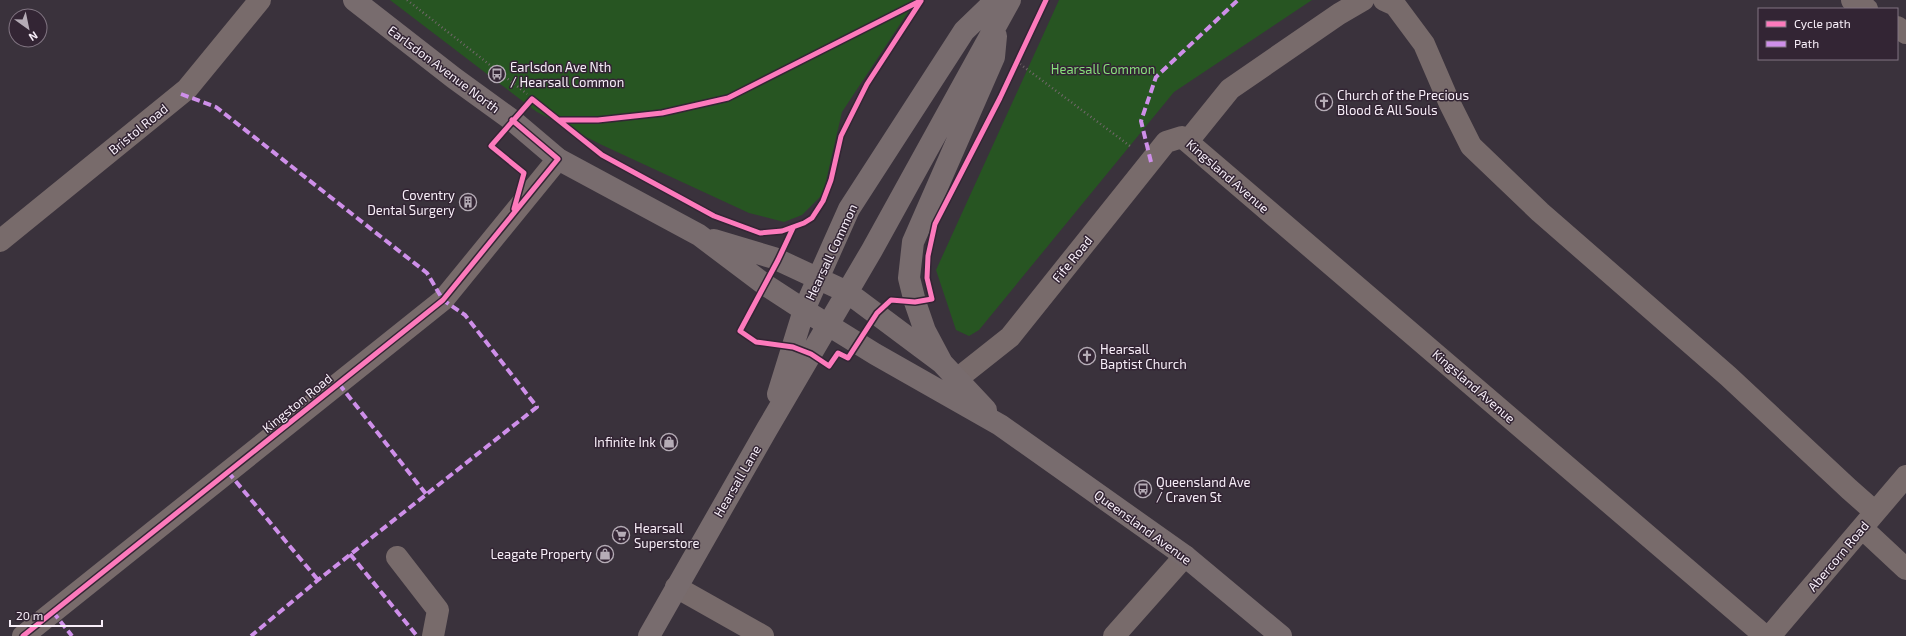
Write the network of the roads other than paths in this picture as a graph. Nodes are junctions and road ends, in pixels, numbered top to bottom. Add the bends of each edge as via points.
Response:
1 (260, 0) edge
2 (354, 0) edge
3 (1010, 0) edge
4 (1363, 0) edge
5 (1384, 0) edge
6 (1852, 0) edge
7 (1865, 8) edge
8 (997, 10) edge
9 (1185, 139) junction
10 (558, 159) junction
11 (699, 235) junction
12 (0, 241) edge
13 (819, 278) junction
14 (847, 292) junction
15 (804, 310) junction
16 (828, 324) junction
17 (942, 363) junction
18 (957, 379) junction
19 (1000, 425) junction
20 (767, 429) junction
21 (1906, 476) edge
22 (1869, 520) junction
23 (1185, 556) junction
24 (397, 557) dead end
25 (1906, 569) edge
26 (676, 587) junction
27 (23, 636) edge
28 (433, 636) edge
29 (649, 636) edge
30 (763, 636) edge
31 (1114, 636) edge
32 (1281, 636) edge
33 (1765, 636) edge
34 (1770, 636) edge

1 - 12 street, Bristol Road via 187,89
2 - 10 main road, Earlsdon Avenue North via 512,120
3 - 8 main road, Hearsall Common
4 - 9 street via 1230,89
5 - 22 street via 1395,4 1424,44 1471,146 1540,212 1728,376 1849,489
6 - 7 street
8 - 13 main road, Hearsall Common via 964,31 849,209
8 - 14 main road, Hearsall Common via 872,250
8 - 17 main road via 994,56 913,242 909,278 925,331
9 - 18 street, Fife Road via 1166,142 1010,337
9 - 33 street, Kingsland Avenue
10 - 11 main road, Earlsdon Avenue North
10 - 27 street, Kingston Road via 443,300
11 - 13 main road, Earlsdon Avenue North via 774,258
11 - 15 main road, Earlsdon Avenue North via 764,284
13 - 14 main road, Earlsdon Avenue North
13 - 15 main road, Hearsall Common
14 - 16 main road, Hearsall Common
14 - 17 main road, Queensland Avenue
15 - 16 main road, Earlsdon Avenue North
15 - 20 main road, Hearsall Lane
16 - 19 main road, Queensland Avenue via 875,354
16 - 20 main road, Hearsall Lane
17 - 18 main road, Queensland Avenue
18 - 19 main road, Queensland Avenue
19 - 23 main road, Queensland Avenue
20 - 26 main road, Hearsall Lane
21 - 22 street, Abercorn Road
22 - 25 street
22 - 34 street, Abercorn Road
23 - 31 street
23 - 32 main road, Queensland Avenue
24 - 28 street via 438,610
26 - 29 main road, Hearsall Lane
26 - 30 street

